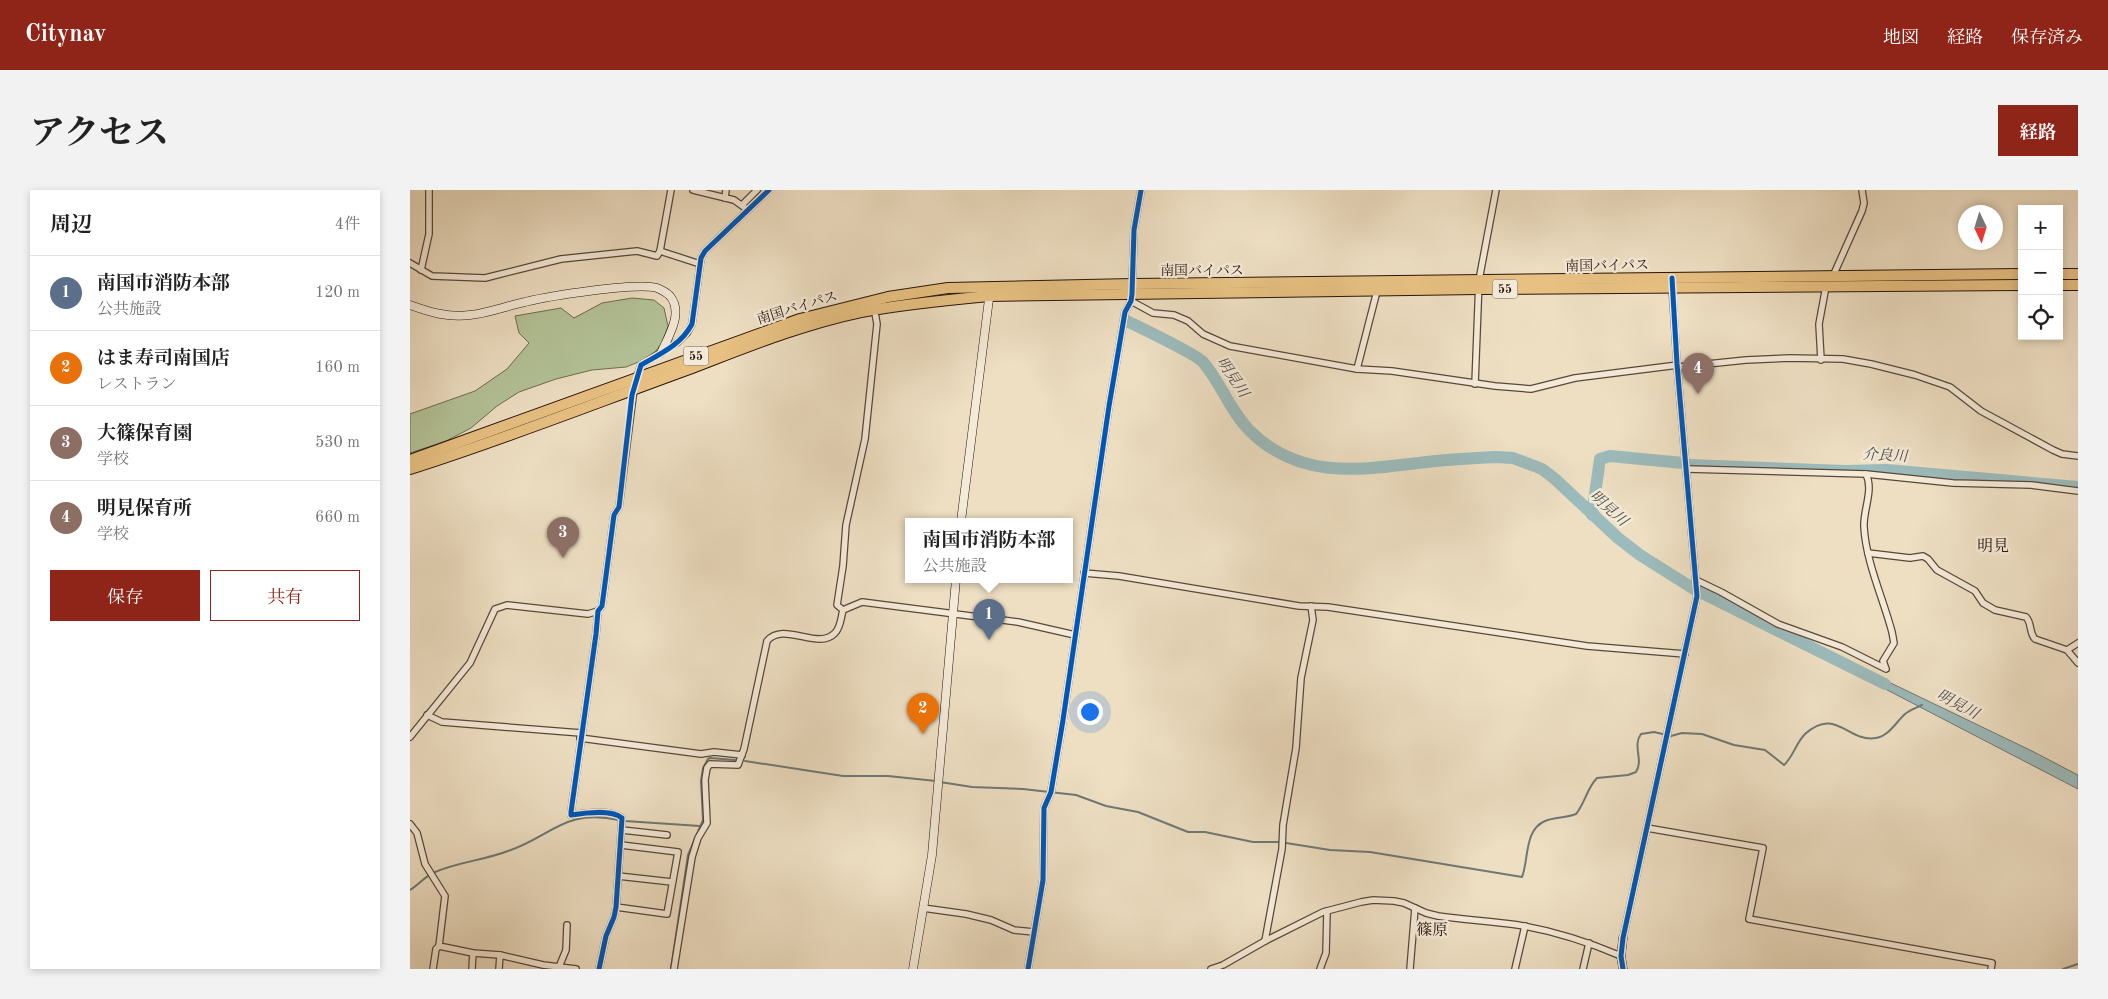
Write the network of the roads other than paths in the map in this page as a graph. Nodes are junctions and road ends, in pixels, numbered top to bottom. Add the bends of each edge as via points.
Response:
1 (429, 190) edge
2 (671, 190) edge
3 (692, 190) edge
4 (726, 190) edge
5 (757, 190) edge
6 (768, 190) edge
7 (1142, 190) edge
8 (1496, 190) edge
9 (1862, 190) edge
10 (724, 198) junction
11 (742, 205) junction
12 (748, 210) junction
13 (660, 251) junction
14 (410, 263) edge
15 (700, 264) junction
16 (421, 270) junction
17 (2018, 274) edge
18 (2063, 274) edge
19 (2078, 274) edge
20 (1833, 277) junction
21 (1672, 283) junction
22 (1479, 284) junction
23 (2018, 285) edge
24 (2063, 285) edge
25 (2078, 285) edge
26 (1826, 286) junction
27 (1376, 290) junction
28 (990, 291) junction
29 (1132, 293) junction
30 (410, 305) edge
31 (874, 305) junction
32 (661, 353) junction
33 (1821, 360) junction
34 (1678, 366) junction
35 (1357, 369) junction
36 (636, 378) junction
37 (1475, 384) junction
38 (634, 389) junction
39 (2078, 456) edge
40 (410, 460) edge
41 (410, 469) edge
42 (1687, 469) junction
43 (1866, 474) junction
44 (2078, 491) edge
45 (961, 518) edge
46 (1868, 553) junction
47 (1084, 573) junction
48 (956, 583) edge
49 (1696, 583) junction
50 (1311, 606) junction
51 (843, 610) junction
52 (598, 611) junction
53 (954, 614) junction
54 (1075, 635) junction
55 (2078, 643) edge
56 (2067, 650) junction
57 (1685, 654) junction
58 (2078, 663) edge
59 (427, 715) junction
60 (581, 735) junction
61 (410, 737) edge
62 (742, 755) junction
63 (410, 824) edge
64 (1647, 828) junction
65 (622, 830) junction
66 (667, 835) dead end
67 (621, 845) junction
68 (618, 876) junction
69 (672, 882) junction
70 (616, 907) junction
71 (923, 908) junction
72 (1415, 908) junction
73 (1327, 911) junction
74 (567, 925) dead end
75 (1525, 926) junction
76 (1034, 932) junction
77 (1623, 938) joint
78 (1265, 941) junction
79 (1589, 942) junction
80 (439, 946) junction
81 (473, 954) junction
82 (500, 955) junction
83 (1621, 956) junction
84 (559, 967) junction
85 (1223, 967) edge
86 (433, 969) edge
87 (472, 969) edge
88 (498, 969) edge
89 (576, 969) edge
90 (600, 969) edge
91 (674, 969) edge
92 (913, 969) edge
93 (1028, 969) edge
94 (1211, 969) edge
95 (1320, 969) edge
96 (1410, 969) edge
97 (1515, 969) edge
98 (1583, 969) edge
99 (1623, 969) edge
100 (1991, 969) edge

1 - 16 street via 429,234
2 - 13 street
3 - 10 street
4 - 10 street
5 - 11 street
6 - 12 street
7 - 29 street via 1134,230
8 - 22 street
9 - 20 street via 1862,211
10 - 11 street
11 - 12 street
12 - 15 street via 705,251
13 - 15 street
13 - 16 street via 657,256 637,251 561,259 485,278 432,276
14 - 16 street
15 - 32 street via 692,324 678,342
17 - 20 highway, 南国バイパス / 55
18 - 19 highway
20 - 21 highway, 南国バイパス / 55
20 - 26 street
21 - 22 highway, 南国バイパス / 55
21 - 26 highway, 南国バイパス / 55
21 - 34 street
22 - 27 highway, 南国バイパス / 55
22 - 29 highway, 南国バイパス / 55
22 - 37 street
23 - 26 highway, 南国バイパス / 55
24 - 25 highway
26 - 33 street via 1818,324
27 - 29 highway, 南国バイパス / 55
27 - 35 street
28 - 29 highway, 南国バイパス / 55
28 - 31 highway, 南国バイパス / 55 via 948,288
28 - 45 street
29 - 35 street via 1153,313 1174,315 1188,321 1203,334 1230,346
29 - 47 street via 1125,312
30 - 32 street via 441,314 468,315 568,295 657,288 670,296 676,318
31 - 36 highway, 南国バイパス / 55 via 800,319
31 - 38 highway, 南国バイパス / 55
31 - 51 street via 876,332 865,440 846,525 843,566 836,598 837,606
32 - 36 street via 641,365
33 - 34 street via 1790,358
33 - 39 street via 1843,359 1871,364 1950,387 1981,411 2053,450
34 - 37 street via 1575,378 1531,389
34 - 42 street
35 - 37 street
36 - 38 street
36 - 40 highway, 南国バイパス / 55
38 - 41 highway, 南国バイパス / 55
38 - 52 street via 619,507 614,515 602,606
42 - 43 street
42 - 49 street
43 - 44 street
43 - 46 street via 1869,479 1863,525
46 - 49 street via 1894,644 1883,661 1886,669 1842,647 1778,624 1705,583
46 - 56 street via 1928,558 1937,570 1975,591 1989,607 2026,617 2035,639
47 - 50 street
47 - 54 street
48 - 53 street
49 - 57 street via 1697,596
50 - 57 street via 1587,646
50 - 78 street via 1313,620 1302,678 1283,843
51 - 53 street via 862,602
51 - 62 street via 837,632 830,637 780,634 771,636 767,641
52 - 59 street via 588,614 506,605 495,609 470,663
52 - 60 street
53 - 54 street via 1018,622
53 - 71 street via 940,782
54 - 76 street via 1050,793 1044,808 1043,880
55 - 56 street
56 - 58 street
57 - 64 street
59 - 60 street via 442,722
59 - 61 street
60 - 62 street via 701,754
60 - 65 street via 571,815 607,813 620,816
62 - 91 street via 738,765 710,764 707,768 704,780 707,823 692,857
63 - 80 street via 415,829 422,858 445,898
64 - 77 street
64 - 100 street via 1763,848 1749,920 1992,962
65 - 66 street
65 - 67 street
67 - 68 street
67 - 69 street via 678,852
68 - 69 street
68 - 70 street
69 - 70 street via 667,914
70 - 90 street
71 - 76 street via 966,914 1014,930
71 - 92 street
72 - 73 street via 1404,903 1373,900
72 - 75 street via 1438,916
72 - 96 street
73 - 78 street
73 - 95 street via 1326,953
74 - 84 street via 566,950
75 - 79 street
75 - 97 street
76 - 93 street
77 - 83 street
78 - 85 street
79 - 83 street
79 - 98 street
80 - 81 street
80 - 86 street
81 - 82 street
81 - 87 street
82 - 84 street
82 - 88 street
83 - 99 street
84 - 89 street
85 - 94 street

